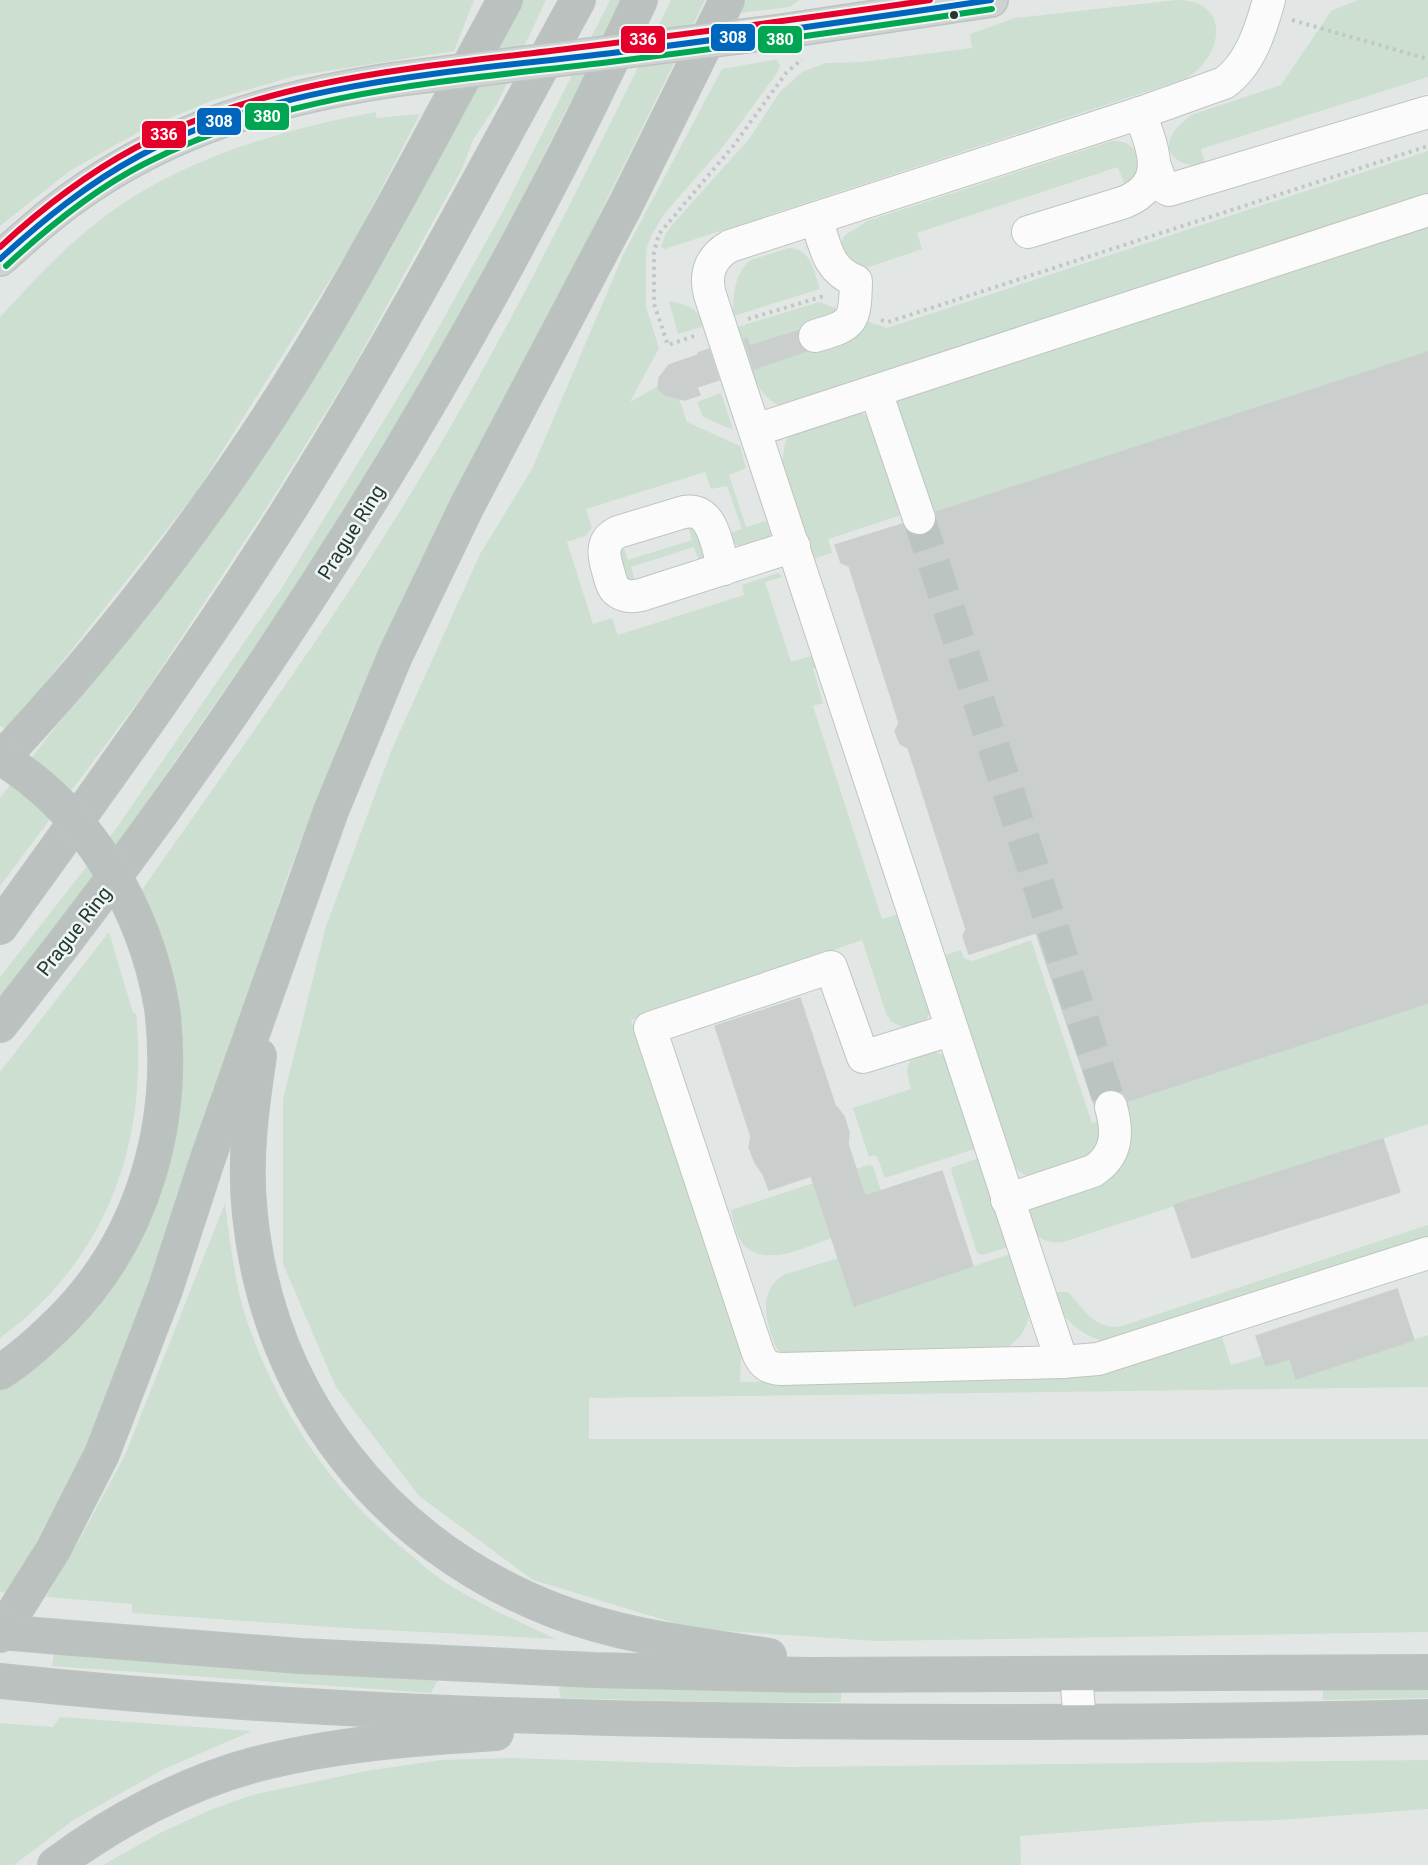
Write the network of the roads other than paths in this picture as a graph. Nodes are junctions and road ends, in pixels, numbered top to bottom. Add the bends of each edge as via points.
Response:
1 (487, 0) edge
2 (505, 0) edge
3 (578, 0) edge
4 (640, 0) edge
5 (725, 0) edge
6 (991, 0) edge
7 (1267, 6) edge
8 (446, 108) junction
9 (1428, 111) edge
10 (1140, 113) junction
11 (1155, 166) junction
12 (1428, 210) edge
13 (816, 218) junction
14 (1028, 232) dead end
15 (0, 259) edge
16 (815, 336) dead end
17 (876, 392) junction
18 (756, 430) junction
19 (919, 518) tunnel mouth
20 (794, 546) junction
21 (724, 569) dead end
22 (43, 714) junction
23 (0, 759) edge
24 (0, 774) edge
25 (300, 899) junction
26 (0, 927) edge
27 (0, 1025) edge
28 (950, 1030) junction
29 (1111, 1107) tunnel mouth
30 (1007, 1200) junction
31 (1428, 1253) edge
32 (1062, 1362) junction
33 (0, 1372) edge
34 (0, 1633) edge
35 (1415, 1672) edge
36 (1076, 1674) junction
37 (898, 1675) junction
38 (15, 1683) edge
39 (1420, 1718) edge
40 (683, 1720) junction
41 (1080, 1722) junction
42 (55, 1865) edge

1 - 8 highway
2 - 8 highway
3 - 26 highway via 387,346 285,516 165,697
4 - 27 highway, Prague Ring via 526,229 356,525 191,772
5 - 25 highway via 625,207 481,478 419,605 354,753
6 - 15 main road, bridge via 777,32 391,80 288,100 218,121 140,156 75,196
7 - 10 lane via 1242,67 1234,76 1212,89
8 - 22 highway via 340,302 256,436 135,604
9 - 11 lane via 1169,190 1162,186
10 - 11 lane
10 - 13 lane
11 - 14 lane via 1137,197
12 - 17 lane
13 - 16 lane via 833,265 861,291 842,328
13 - 18 lane via 730,246 720,251 710,267 710,295
17 - 18 lane
17 - 19 lane
18 - 20 lane
20 - 21 lane
20 - 28 lane
22 - 23 highway
22 - 24 highway
23 - 33 highway, bridge via 55,800 111,871 140,928 154,973 162,1008 166,1059 163,1113 147,1183 130,1225 106,1267 72,1311
25 - 34 highway via 165,1290 102,1454 53,1550
25 - 37 highway via 260,1052 248,1148 250,1213 261,1280 281,1342 311,1404 350,1461 385,1502 426,1539 469,1569 557,1612 678,1643
28 - 30 lane
28 - 32 lane via 863,1057 831,967 650,1028 762,1362 781,1369
29 - 30 lane via 1116,1132 1113,1150 1102,1165
30 - 32 lane
31 - 32 lane via 1098,1359
34 - 37 highway, bridge via 445,1664
35 - 36 highway
36 - 37 highway
36 - 41 lane
38 - 40 highway via 320,1706
39 - 41 highway
40 - 41 highway
40 - 42 highway via 410,1739 267,1762 171,1797 124,1820

